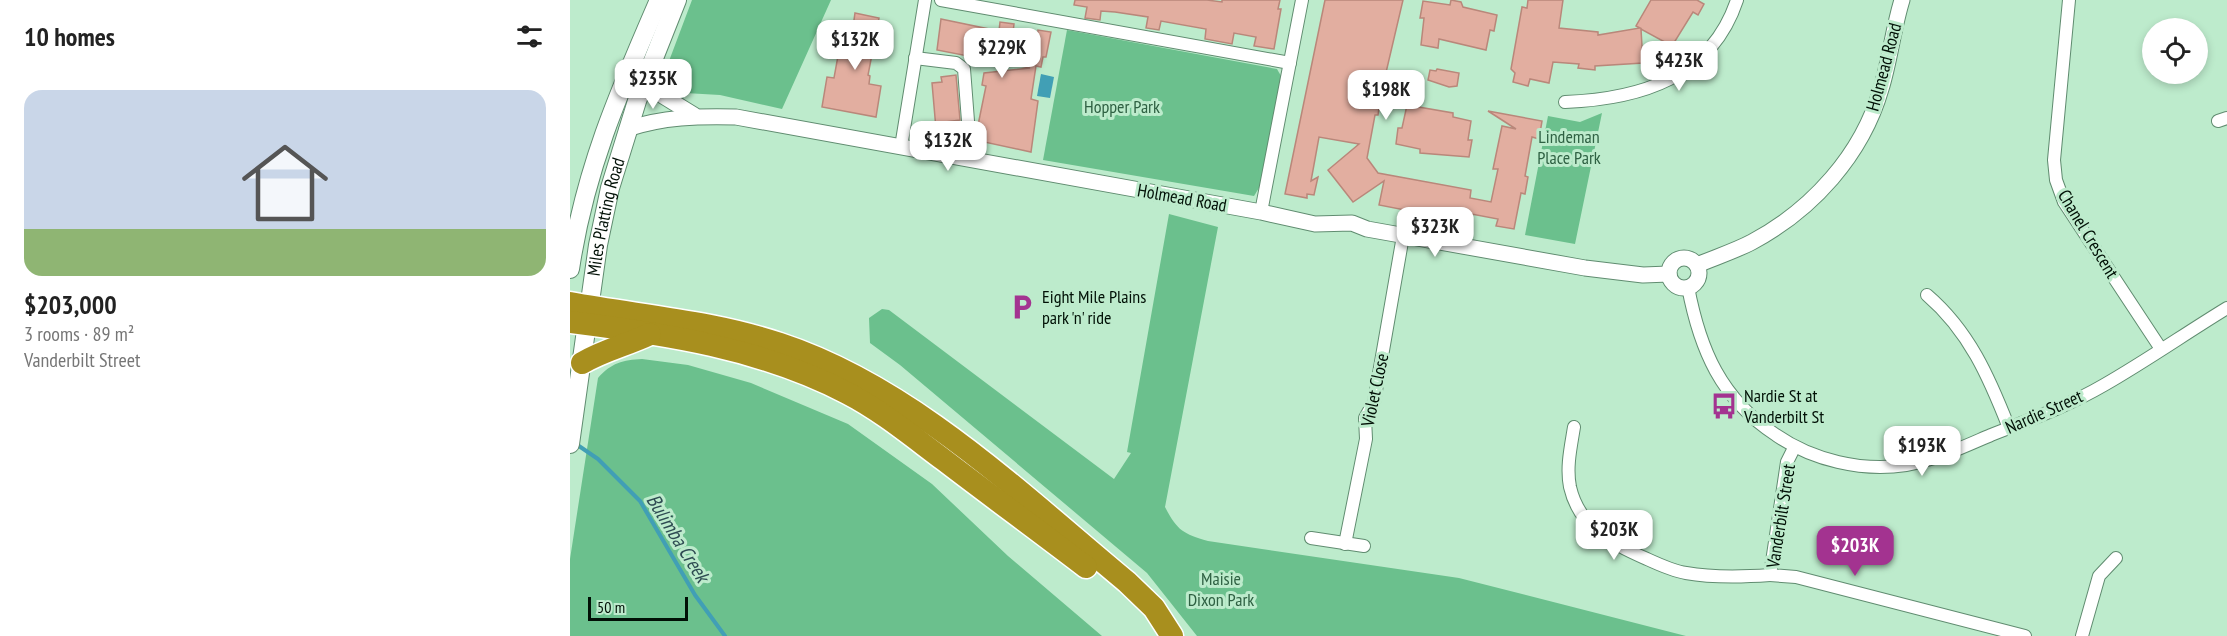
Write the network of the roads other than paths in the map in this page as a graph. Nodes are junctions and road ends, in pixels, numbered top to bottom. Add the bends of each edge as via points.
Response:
1 (659, 0) edge
2 (677, 0) edge
3 (926, 0) edge
4 (941, 0) edge
5 (1302, 0) edge
6 (1737, 0) edge
7 (1902, 0) edge
8 (2069, 0) edge
9 (915, 58) junction
10 (1290, 63) junction
11 (649, 70) junction
12 (1565, 102) dead end
13 (694, 116) junction
14 (627, 129) junction
15 (969, 134) dead end
16 (902, 147) junction
17 (1262, 212) junction
18 (1404, 236) junction
19 (1698, 265) junction
20 (570, 269) edge
21 (1669, 274) junction
22 (1688, 287) junction
23 (1927, 295) dead end
24 (2227, 308) edge
25 (579, 314) edge
26 (650, 334) junction
27 (2161, 349) junction
28 (582, 363) junction
29 (1574, 427) dead end
30 (2009, 428) junction
31 (570, 444) edge
32 (1794, 448) junction
33 (1311, 538) dead end
34 (1345, 544) junction
35 (1364, 546) dead end
36 (2116, 558) dead end
37 (1770, 575) junction
38 (1158, 636) edge
39 (1172, 636) edge
40 (2025, 636) edge
41 (2082, 636) edge

1 - 20 main road, Miles Platting Road via 596,153
2 - 11 main road, Miles Platting Road
3 - 9 street
4 - 10 street
5 - 10 street
6 - 12 street via 1717,40 1666,83 1620,96
7 - 19 street, Holmead Road via 1875,110 1837,172 1806,205 1776,228
8 - 27 street, Chanel Crescent via 2054,160 2056,180 2064,202
9 - 15 street via 956,63 964,69
9 - 16 street
10 - 17 street
11 - 13 street via 663,96
11 - 14 main road, Miles Platting Road
13 - 14 street, Holmead Road
13 - 16 street, Holmead Road via 736,117
14 - 25 main road, Miles Platting Road
16 - 17 street, Holmead Road
17 - 18 street, Holmead Road via 1314,224 1352,223
18 - 21 street, Holmead Road via 1585,268
18 - 34 street, Violet Close via 1374,402 1365,418 1366,439
19 - 21 street, Holmead Road via 1690,258 1678,259
19 - 22 street via 1699,278
21 - 22 street via 1677,286
22 - 32 street, Nardie Street via 1703,342 1720,381 1748,414
23 - 30 street via 1959,326 1975,351
24 - 27 street, Nardie Street
25 - 26 highway
25 - 28 main road, Miles Platting Road
25 - 39 highway via 705,325 760,337 870,383 935,426 1127,582 1154,608
26 - 28 highway
26 - 38 highway via 709,343 759,357 861,401 1130,601
27 - 30 street, Nardie Street via 2104,386
28 - 31 main road, Miles Platting Road
29 - 37 street via 1568,464 1570,487 1580,514 1595,530 1619,547 1684,573
30 - 32 street, Nardie Street via 1933,459 1904,465 1867,467
32 - 37 street, Vanderbilt Street via 1787,462
33 - 34 street
34 - 35 street
36 - 41 street via 2099,576
37 - 40 street, Vanderbilt Street via 1796,577

